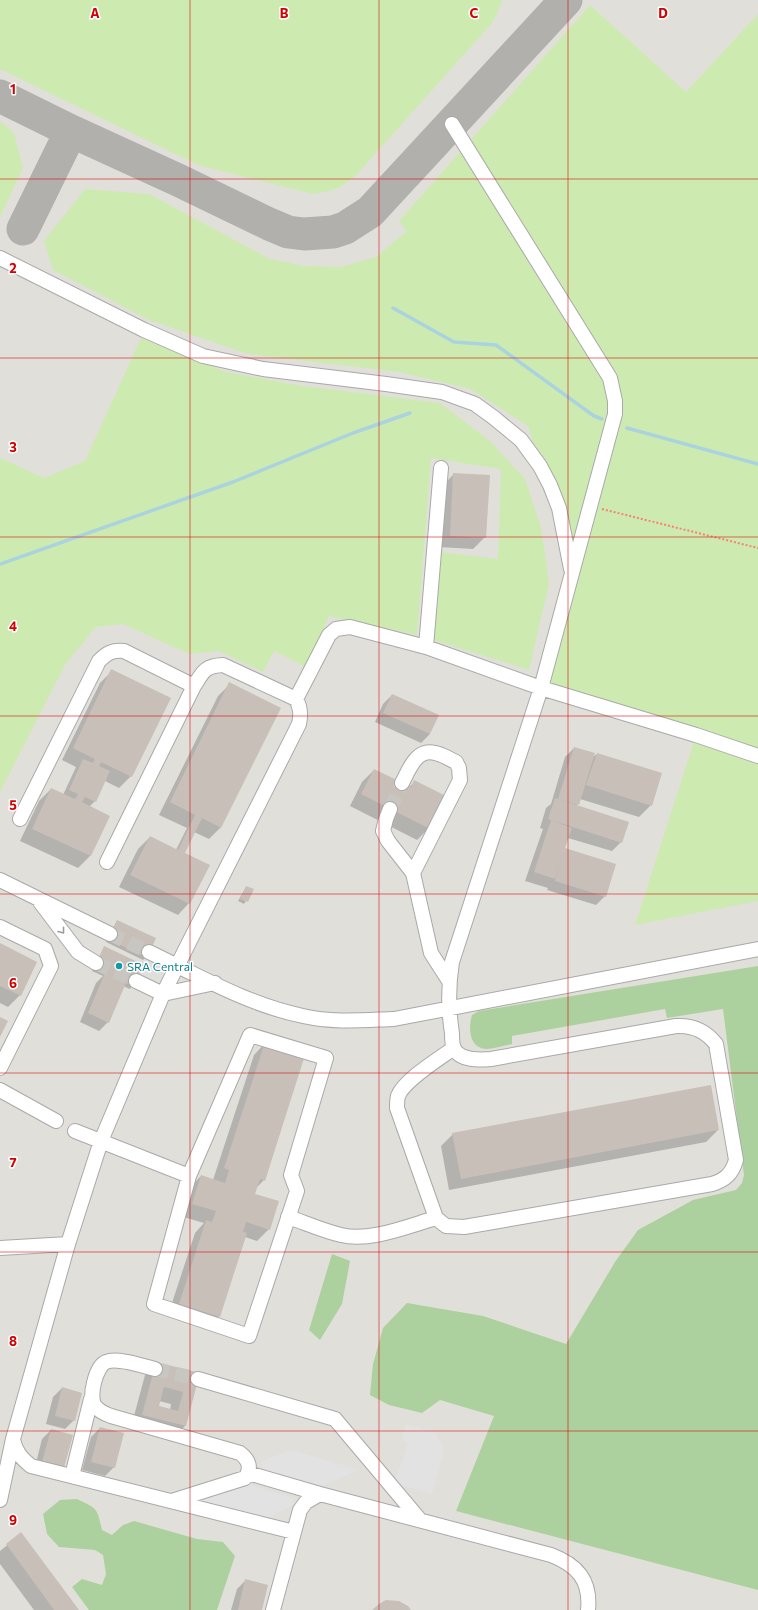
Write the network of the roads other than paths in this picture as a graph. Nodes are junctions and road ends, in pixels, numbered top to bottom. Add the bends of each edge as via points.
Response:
1 (452, 124) dead end
2 (0, 258) edge
3 (441, 468) dead end
4 (572, 572) junction
5 (426, 647) junction
6 (194, 686) junction
7 (541, 688) junction
8 (296, 699) junction
9 (758, 756) edge
10 (402, 783) tunnel mouth
11 (390, 808) tunnel mouth
12 (20, 819) dead end
13 (107, 862) dead end
14 (413, 873) junction
15 (0, 880) edge
16 (38, 900) junction
17 (0, 927) edge
18 (110, 934) tunnel mouth
19 (758, 949) edge
20 (149, 952) tunnel mouth
21 (96, 963) tunnel mouth
22 (178, 966) junction
23 (136, 981) tunnel mouth
24 (450, 981) junction
25 (215, 983) junction
26 (163, 994) junction
27 (448, 1008) junction
28 (454, 1048) junction
29 (0, 1068) edge
30 (0, 1090) edge
31 (56, 1121) dead end
32 (75, 1131) dead end
33 (102, 1141) junction
34 (190, 1176) junction
35 (288, 1217) junction
36 (436, 1218) junction
37 (68, 1244) junction
38 (0, 1248) edge
39 (155, 1369) tunnel mouth
40 (198, 1380) tunnel mouth
41 (92, 1399) junction
42 (13, 1439) junction
43 (248, 1473) junction
44 (72, 1476) junction
45 (320, 1494) junction
46 (0, 1500) edge
47 (172, 1501) junction
48 (420, 1520) junction
49 (294, 1532) junction
50 (273, 1610) edge
51 (588, 1610) edge

1 - 4 lane via 610,378 615,414
2 - 4 lane via 144,330 203,356 263,369 442,392 475,404 521,440 540,466 559,508
3 - 5 lane
4 - 7 lane
5 - 7 lane
5 - 8 lane via 350,627 336,630 329,635
6 - 8 lane via 204,670 212,665 223,665
6 - 12 lane via 124,651 114,650 107,654 99,661
6 - 13 lane
7 - 9 lane
7 - 24 lane via 452,962
8 - 22 lane via 300,706 300,724
10 - 14 lane via 412,762 424,753 434,752 456,762 461,774
11 - 14 lane via 383,831
14 - 24 lane via 431,953
15 - 16 lane
16 - 18 lane
16 -> 21 lane via 78,952
17 - 29 lane via 45,949 52,966
19 - 27 lane
20 - 22 lane
22 - 25 lane
22 - 26 lane
23 - 26 lane
24 - 27 lane
25 - 26 lane
25 - 27 lane via 261,1005 304,1017 345,1020 394,1019
26 - 33 lane
27 - 28 lane
28 - 36 lane via 403,1088 397,1102
28 - 36 lane via 460,1055 470,1059 491,1059 676,1026 694,1028 710,1036 716,1044 736,1160 728,1177 712,1184 464,1227 446,1226
30 - 31 lane
32 - 33 lane
33 - 34 lane
33 - 37 lane
34 - 35 lane via 154,1304 249,1336
34 - 35 lane via 250,1035 326,1058 291,1175 297,1191
35 - 36 lane via 342,1236 382,1234
37 - 38 lane
37 - 42 lane
39 - 41 lane via 116,1360 106,1362 97,1371
40 - 48 lane via 335,1419
41 - 43 lane via 102,1413 110,1416 240,1453 249,1463
41 - 44 lane
42 - 44 lane via 21,1458 31,1466
42 - 46 lane
43 - 45 lane
43 - 47 lane via 239,1481
44 - 47 lane
45 - 48 lane
45 - 49 lane via 306,1502 300,1510
47 - 49 lane
48 - 51 lane via 563,1560 572,1565 584,1581 589,1596
49 - 50 lane

